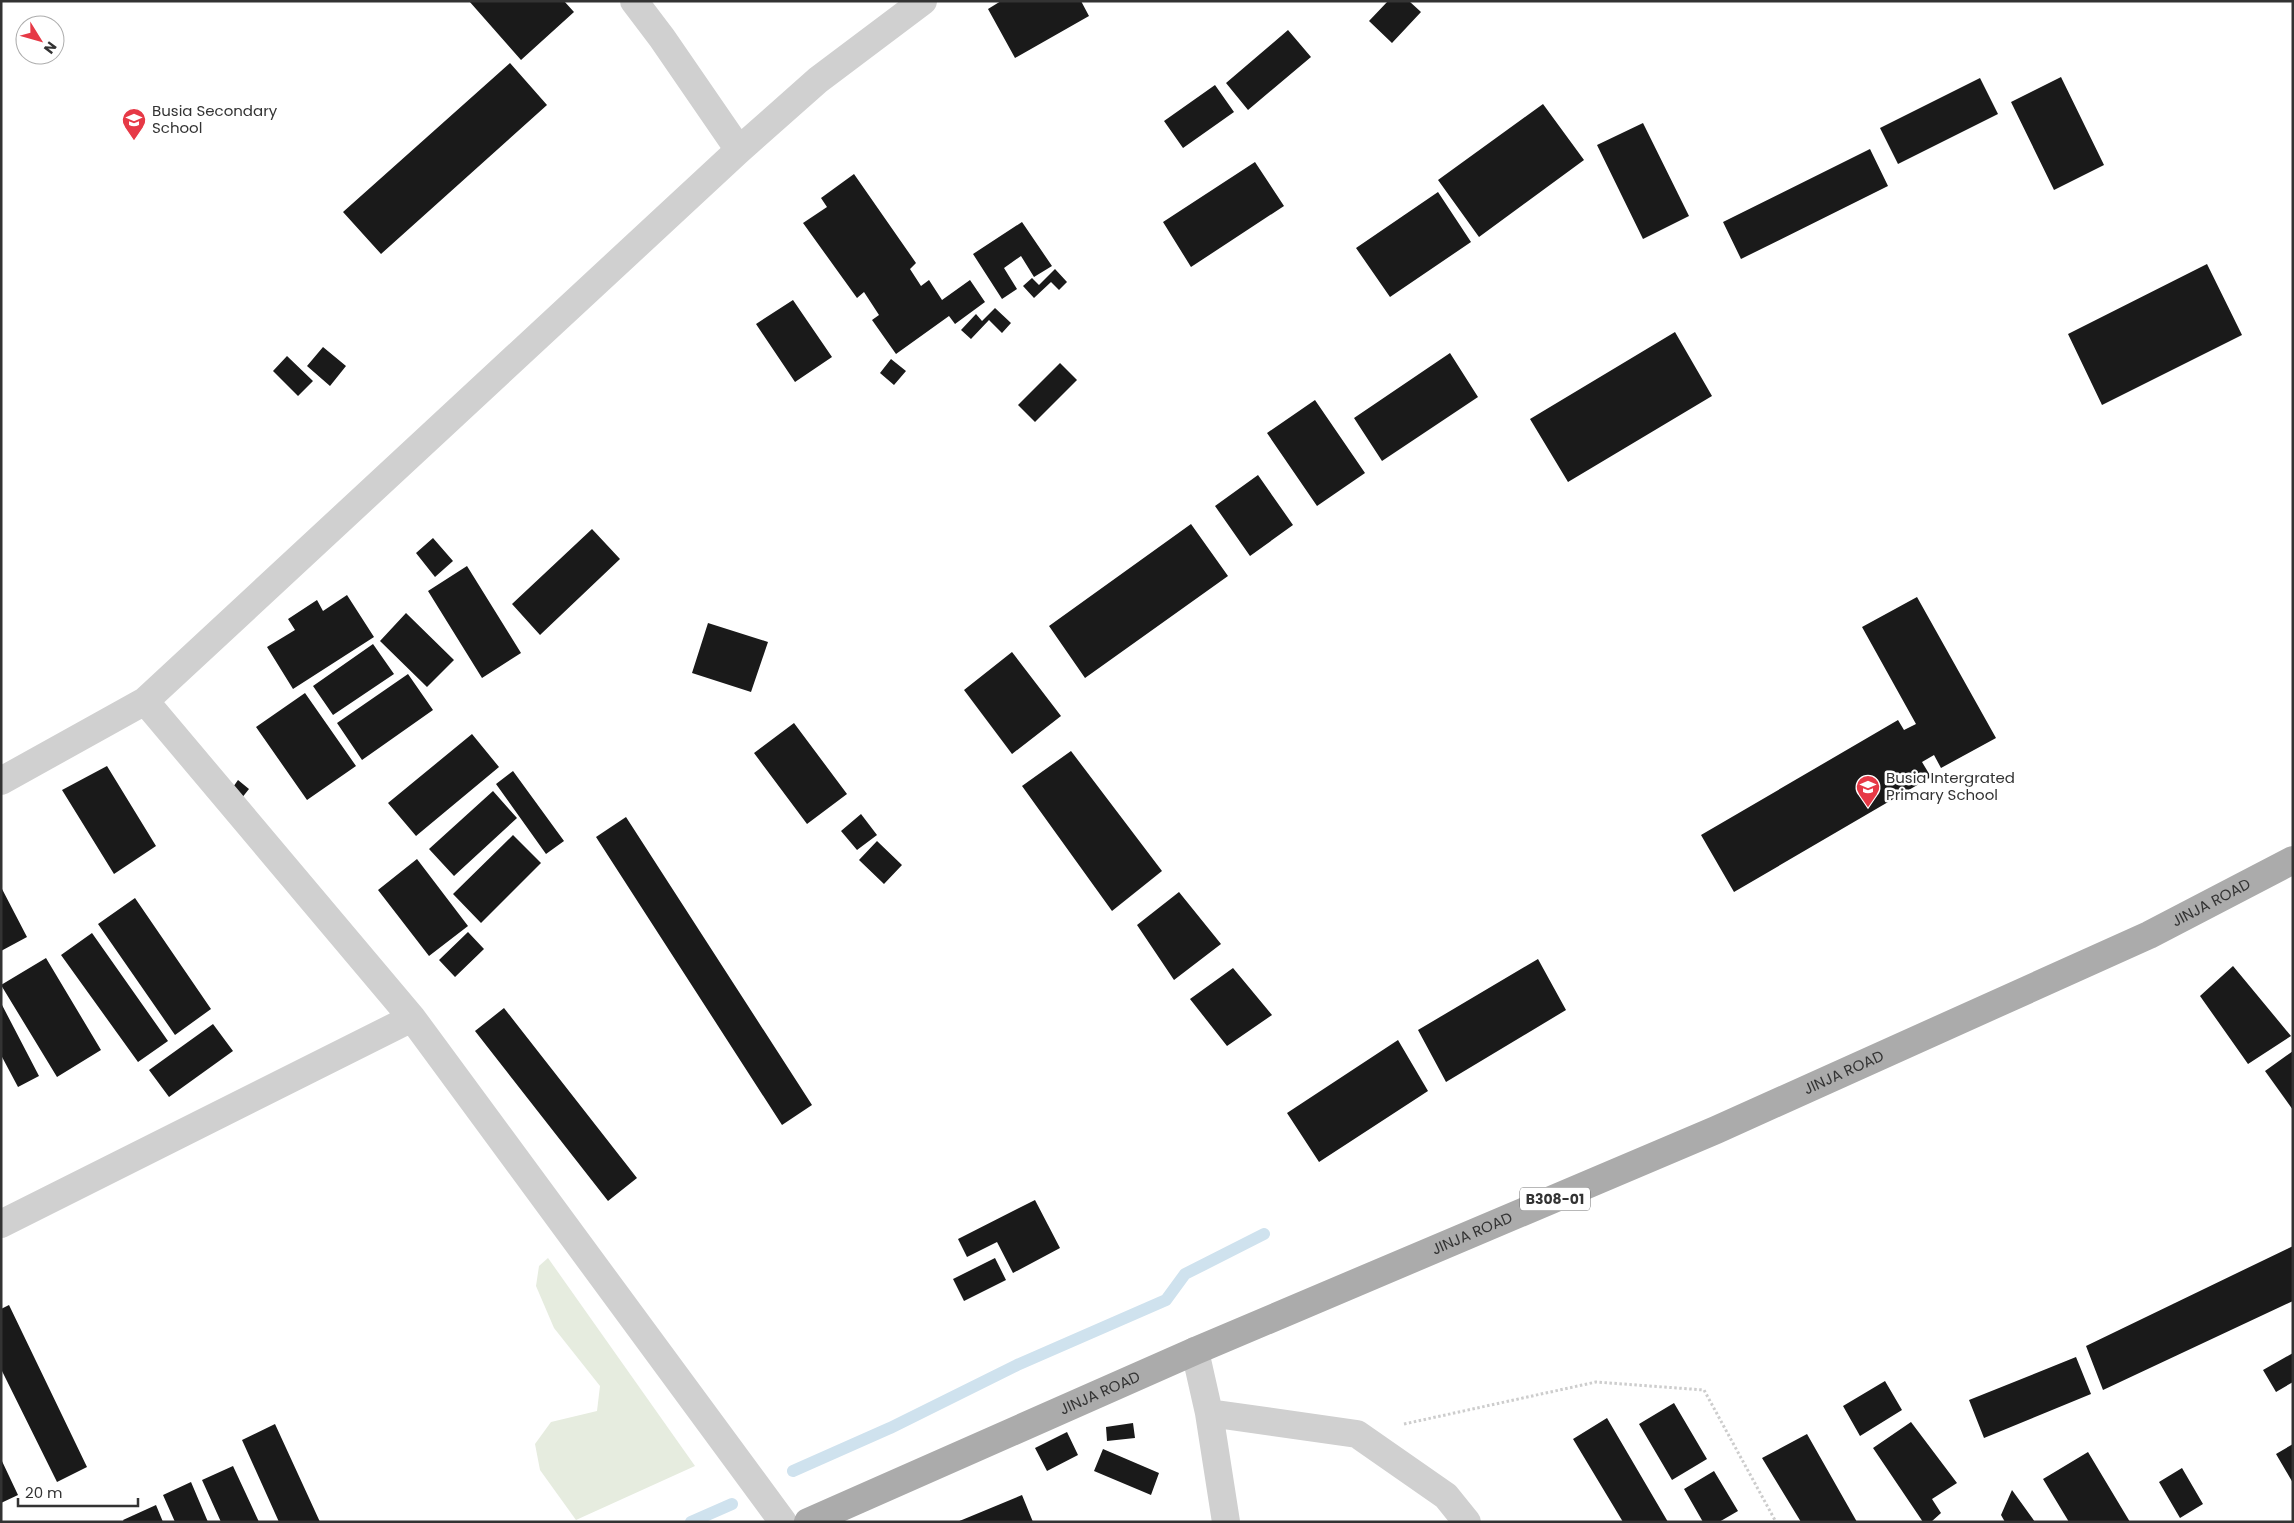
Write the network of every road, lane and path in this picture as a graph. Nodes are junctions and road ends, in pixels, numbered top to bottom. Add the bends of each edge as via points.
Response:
1 (634, 1) edge
2 (923, 1) edge
3 (738, 150) junction
4 (145, 701) junction
5 (1, 781) edge
6 (2293, 860) edge
7 (412, 1018) junction
8 (1, 1224) edge
9 (1195, 1351) junction
10 (1209, 1413) junction
11 (1357, 1434) junction
12 (784, 1522) edge
13 (808, 1522) edge
14 (1226, 1522) edge
15 (1467, 1522) edge
16 (1776, 1522) edge

1 - 3 street
2 - 3 street via 818,80
3 - 4 street
4 - 5 street
4 - 7 street
6 - 9 main road, JINJA ROAD / B308-01 via 2142,938 1716,1130
7 - 8 street
7 - 12 street
9 - 10 street
9 - 13 main road, JINJA ROAD / B308-01
10 - 11 street
10 - 14 street
11 - 15 street via 1446,1496
11 - 16 path via 1596,1382 1704,1390

